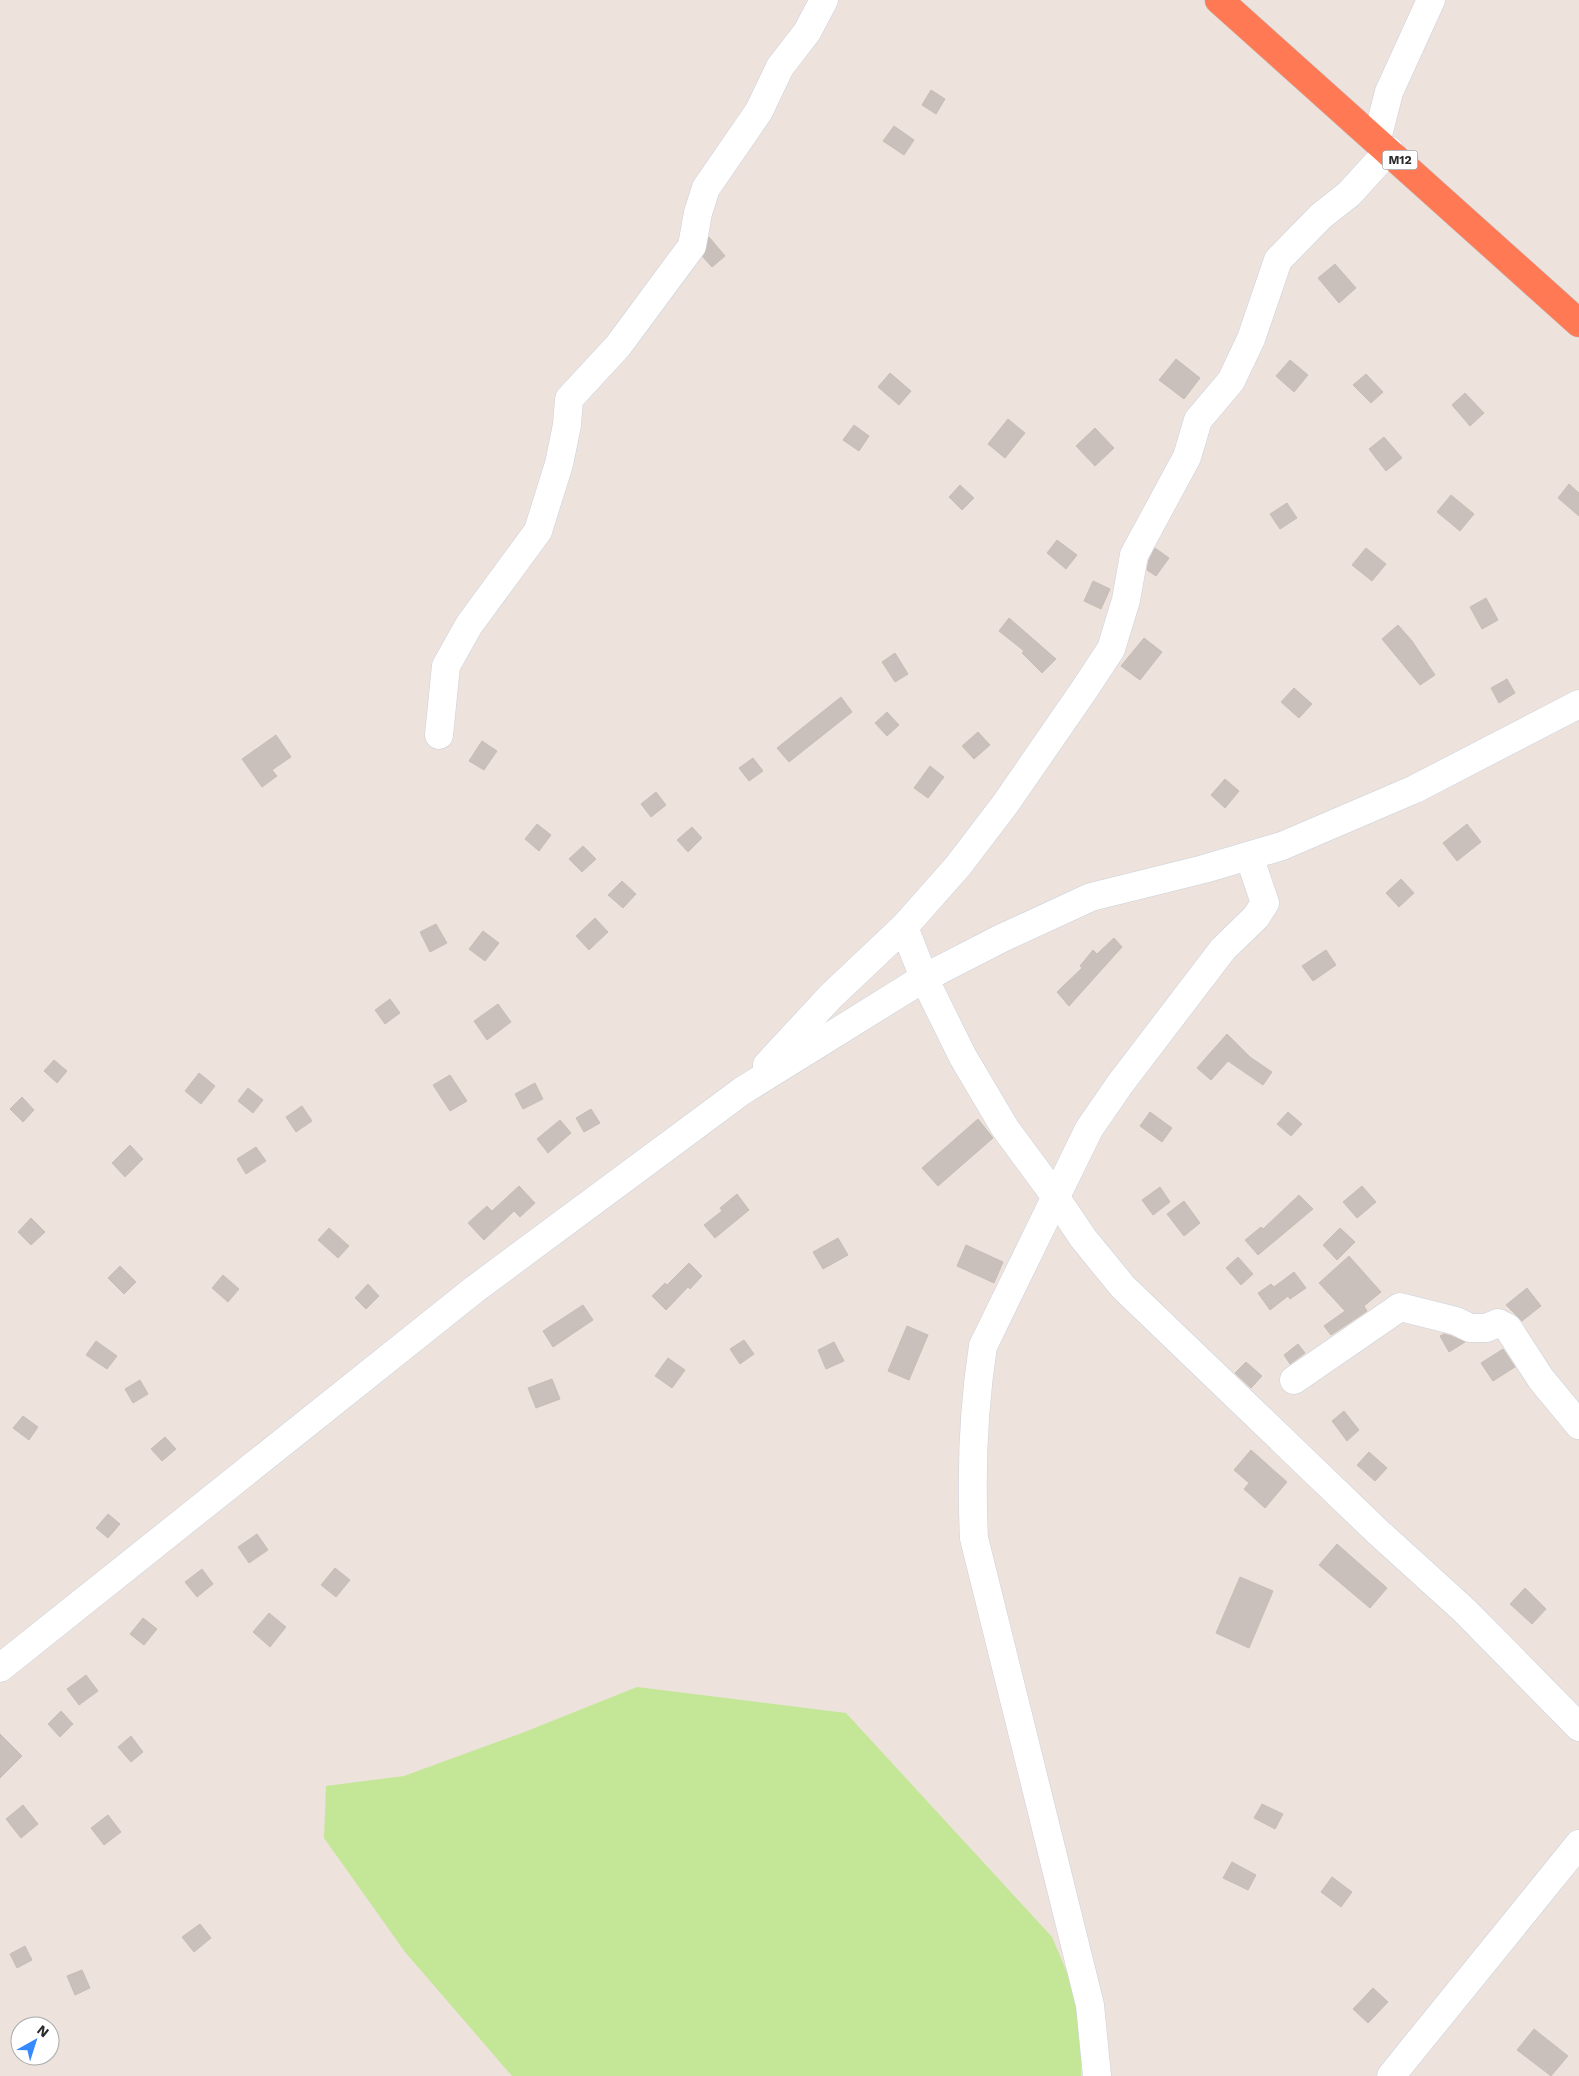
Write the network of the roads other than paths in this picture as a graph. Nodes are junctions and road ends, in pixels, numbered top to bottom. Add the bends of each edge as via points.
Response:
1 (824, 0) edge
2 (1219, 0) edge
3 (1431, 0) edge
4 (1383, 145) junction
5 (1579, 323) edge
6 (1579, 704) edge
7 (439, 735) dead end
8 (1249, 856) junction
9 (904, 927) junction
10 (924, 978) junction
11 (742, 1091) junction
12 (1057, 1198) junction
13 (1294, 1380) dead end
14 (1579, 1425) edge
15 (0, 1668) edge
16 (1579, 1727) edge
17 (1579, 1844) edge
18 (1098, 2076) edge
19 (1391, 2076) edge

1 - 7 street via 807,32 780,67 759,111 706,188 692,246 618,346 570,399 559,464 538,530 469,625 446,666
2 - 4 highway, M12
3 - 4 street via 1389,92
4 - 5 highway, M12
4 - 9 street via 1349,194 1321,216 1278,260 1251,339 1231,381 1198,420 1187,457 1134,555 1126,600 1111,649 1006,803 958,866
6 - 8 street via 1415,789 1282,846
8 - 10 street via 1091,897
8 - 12 street via 1265,902 1256,917 1223,949 1120,1084 1090,1129
9 - 10 street
9 - 11 street via 831,996
10 - 11 street
10 - 12 street via 963,1057 1006,1128
11 - 15 street via 475,1289
12 - 16 street via 1083,1238 1123,1287 1379,1533 1465,1611
12 - 18 street via 983,1346 971,1474 974,1538 1090,2005
13 - 14 street via 1400,1307 1456,1321 1470,1328 1486,1328 1498,1323 1508,1328 1541,1379
17 - 19 street

